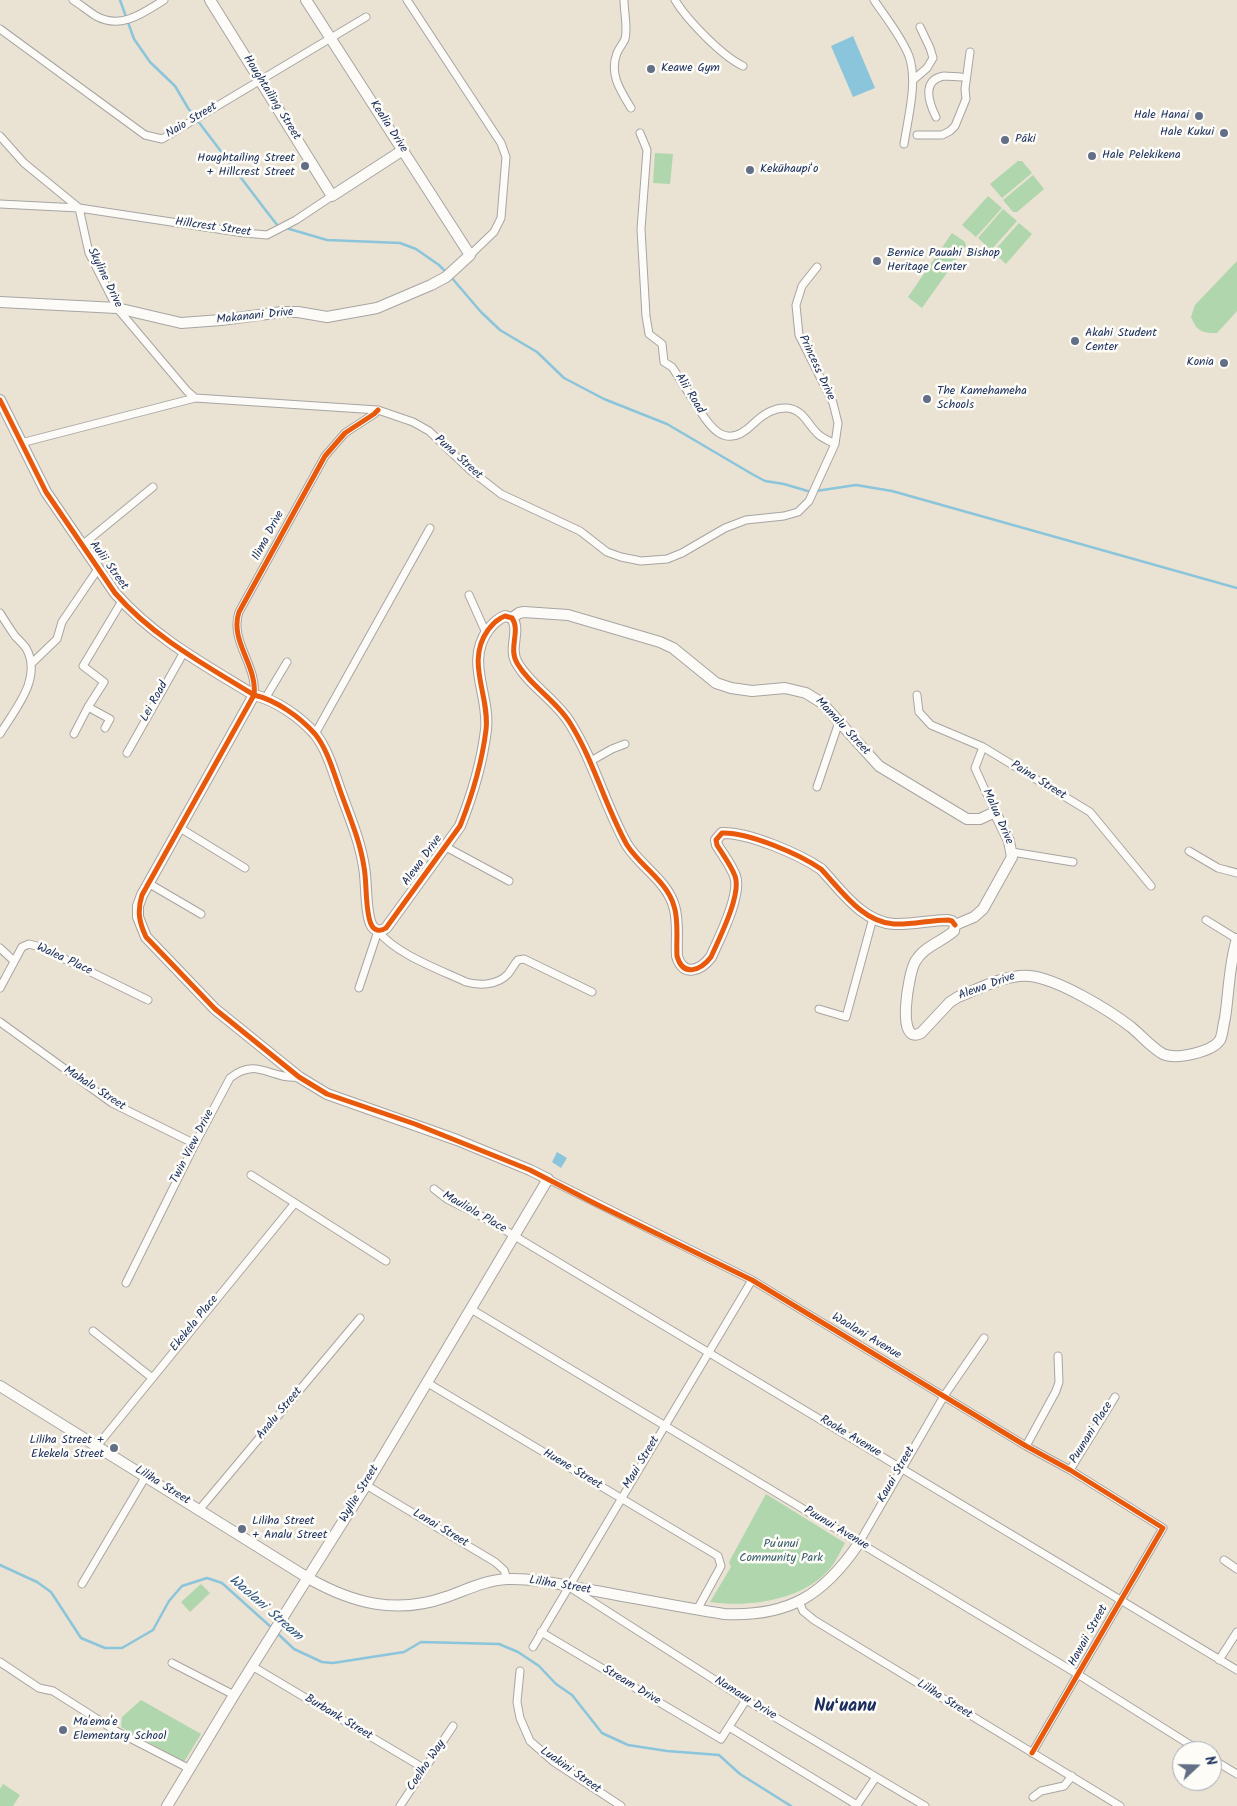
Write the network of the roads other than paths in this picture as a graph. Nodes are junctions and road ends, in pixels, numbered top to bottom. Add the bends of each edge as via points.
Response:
1 (73, 0) edge
2 (164, 0) edge
3 (210, 0) edge
4 (306, 0) edge
5 (407, 0) edge
6 (624, 0) edge
7 (675, 0) edge
8 (874, 0) edge
9 (366, 17) dead end
10 (920, 27) dead end
11 (0, 29) edge
12 (329, 38) junction
13 (970, 52) dead end
14 (743, 66) dead end
15 (961, 77) dead end
16 (259, 80) junction
17 (913, 80) junction
18 (631, 108) dead end
19 (936, 117) dead end
20 (640, 133) dead end
21 (917, 135) dead end
22 (0, 136) edge
23 (904, 144) dead end
24 (403, 150) junction
25 (332, 196) junction
26 (0, 204) edge
27 (79, 208) junction
28 (470, 255) junction
29 (817, 267) dead end
30 (0, 302) edge
31 (117, 308) junction
32 (195, 398) junction
33 (0, 400) edge
34 (378, 410) junction
35 (21, 443) junction
36 (835, 444) junction
37 (153, 487) dead end
38 (430, 528) dead end
39 (81, 546) junction
40 (98, 569) junction
41 (469, 595) dead end
42 (122, 601) junction
43 (0, 613) edge
44 (512, 618) junction
45 (486, 633) junction
46 (184, 652) junction
47 (286, 662) dead end
48 (31, 664) junction
49 (254, 695) junction
50 (917, 695) dead end
51 (266, 698) junction
52 (88, 707) junction
53 (839, 722) junction
54 (105, 728) dead end
55 (0, 734) edge
56 (74, 734) dead end
57 (315, 734) junction
58 (625, 744) dead end
59 (983, 747) junction
60 (127, 753) dead end
61 (589, 762) junction
62 (817, 787) dead end
63 (995, 812) junction
64 (180, 828) junction
65 (446, 847) junction
66 (1189, 851) dead end
67 (1012, 852) junction
68 (1073, 862) dead end
69 (245, 868) dead end
70 (1237, 873) edge
71 (509, 881) dead end
72 (148, 884) junction
73 (1151, 886) dead end
74 (202, 914) dead end
75 (873, 918) junction
76 (1206, 920) dead end
77 (955, 925) junction
78 (378, 931) junction
79 (1237, 939) edge
80 (0, 948) edge
81 (14, 961) junction
82 (0, 988) edge
83 (358, 988) dead end
84 (592, 992) dead end
85 (148, 1000) dead end
86 (819, 1009) dead end
87 (0, 1022) edge
88 (298, 1077) junction
89 (194, 1144) junction
90 (251, 1175) dead end
91 (548, 1180) junction
92 (434, 1189) dead end
93 (295, 1203) junction
94 (514, 1236) junction
95 (386, 1261) dead end
96 (752, 1280) junction
97 (126, 1283) dead end
98 (471, 1309) junction
99 (360, 1318) dead end
100 (93, 1331) dead end
101 (984, 1338) dead end
102 (708, 1352) junction
103 (1058, 1356) dead end
104 (151, 1377) junction
105 (426, 1382) junction
106 (0, 1386) edge
107 (944, 1396) junction
108 (1115, 1397) dead end
109 (664, 1426) junction
110 (97, 1446) junction
111 (1026, 1446) junction
112 (902, 1467) junction
113 (1070, 1470) junction
114 (146, 1476) junction
115 (366, 1485) junction
116 (620, 1499) junction
117 (199, 1510) junction
118 (1164, 1528) joint
119 (859, 1543) junction
120 (1224, 1560) dead end
121 (1237, 1570) edge
122 (308, 1578) junction
123 (507, 1579) junction
124 (82, 1584) dead end
125 (568, 1586) junction
126 (1120, 1600) junction
127 (799, 1602) junction
128 (697, 1610) junction
129 (541, 1632) junction
130 (1237, 1632) edge
131 (533, 1646) dead end
132 (1219, 1660) junction
133 (0, 1662) edge
134 (172, 1663) dead end
135 (252, 1666) junction
136 (1237, 1670) edge
137 (520, 1671) dead end
138 (1079, 1675) junction
139 (234, 1695) junction
140 (746, 1700) junction
141 (453, 1726) dead end
142 (729, 1727) junction
143 (1184, 1741) edge
144 (1032, 1753) junction
145 (1222, 1765) edge
146 (190, 1769) junction
147 (425, 1770) junction
148 (1237, 1774) edge
149 (1072, 1776) junction
150 (876, 1777) junction
151 (1033, 1797) dead end
152 (857, 1805) edge
153 (167, 1806) edge
154 (400, 1806) edge
155 (621, 1806) edge
156 (925, 1806) edge
157 (1120, 1806) edge

1 - 2 street via 97,17 122,22
3 - 16 street, Houghtailing Street
4 - 12 street, Kealia Drive
5 - 28 street, Makanani Drive via 501,143 506,157 501,218 494,232
6 - 18 street via 626,34 614,69 616,82
7 - 14 street via 720,50
8 - 17 street via 906,48
9 - 12 street, Naio Street
10 - 17 street via 933,58
11 - 16 street, Naio Street via 145,135 162,139
12 - 16 street, Naio Street
12 - 24 street, Kealia Drive
13 - 21 street via 966,99 955,126 942,135
15 - 19 street via 945,76 930,86 929,103
16 - 25 street, Houghtailing Street
17 - 23 street
20 - 36 street, Alii Road via 646,150 641,220 646,316 649,334 662,344 664,362 672,367 709,426 718,434 742,434 768,412 786,408 799,412 818,434
22 - 27 street via 24,163
24 - 25 street, Hillcrest Street
24 - 28 street, Kealia Drive
25 - 27 street, Hillcrest Street via 267,235
26 - 27 street, Hillcrest Street
27 - 31 street, Skyline Drive via 89,253
28 - 31 street, Makanani Drive via 450,274 378,308 326,318 282,312 181,323
29 - 36 street, Princess Drive via 802,286 796,305 799,335 833,403 838,423
30 - 31 street, Makanani Drive
31 - 32 street, Skyline Drive
32 - 34 street, Puna Street
32 - 35 street, Puna Street
33 - 35 street, Aulii Street
34 - 36 street, Puna Street via 429,431 501,494 580,531 607,552 641,561 667,559 746,520 798,512 809,501
34 - 49 street, Ilima Drive via 345,433 325,456 239,612 235,627 253,678
35 - 39 street, Aulii Street via 46,492
37 - 39 street
38 - 57 street
39 - 40 street, Aulii Street
40 - 42 street, Aulii Street
40 - 48 street via 62,622 57,639
41 - 45 street
42 - 46 street, Aulii Street
42 - 52 street via 83,666 104,682
43 - 48 street via 25,647
44 - 45 street, Alewa Drive via 500,618
44 - 53 street, Mamalu Street via 524,612 559,613 652,639 673,648 722,686 800,691 817,699
44 - 61 street via 516,662 569,722
45 - 65 street, Alewa Drive via 477,658 485,700 486,732 467,807 460,826
46 - 49 street, Aulii Street
46 - 60 street, Lei Road
47 - 51 street
48 - 55 street via 27,689
49 - 51 street
49 - 64 street
50 - 59 street, Paina Street via 919,712 930,725
51 - 57 street
52 - 54 street via 110,719
52 - 56 street
53 - 62 street
53 - 63 street, Mamalu Street via 879,766 920,792 967,818 980,819
57 - 78 street via 331,765 358,842 365,870 369,917 373,928
58 - 61 street
59 - 63 street, Malua Drive via 975,768
59 - 73 street, Paina Street via 1090,812
61 - 75 street via 628,846 662,883 671,898 676,913 677,956 682,967 693,970 705,965 735,898 735,876 717,845 716,840 722,833 769,844 813,864 858,908
63 - 67 street, Malua Drive
64 - 69 street
64 - 72 street
65 - 71 street
65 - 78 street, Alewa Drive via 386,928
66 - 70 street via 1218,868
67 - 68 street
67 - 77 street, Malua Drive via 983,909
72 - 74 street
72 - 88 street via 138,906 138,917 146,937 214,1009
75 - 77 street via 893,924 948,920
75 - 86 street via 846,1017
76 - 79 street
77 - 79 street, Alewa Drive via 954,931 926,948 913,966 908,982 906,1022 911,1034 920,1033 958,997 1011,977 1028,975 1059,984 1109,1012 1155,1048 1172,1056 1193,1054 1220,1040
78 - 83 street
78 - 84 street via 397,949 466,982 496,982 506,976 518,960 524,959
80 - 81 street
81 - 82 street, Walea Place
81 - 85 street, Walea Place via 22,947 29,944 40,947
87 - 89 street, Mahalo Street via 112,1103
88 - 89 street, Twin View Drive via 284,1078 255,1068 237,1072 224,1087
88 - 91 street via 328,1094 457,1140
89 - 97 street, Twin View Drive
90 - 93 street
91 - 94 street, Wyllie Street
91 - 96 street, Waolani Avenue
92 - 94 street, Mauliola Place
93 - 95 street
93 - 104 street, Ekekela Place
94 - 98 street, Wyllie Street
94 - 102 street, Rooke Avenue
96 - 102 street, Maui Street
96 - 107 street, Waolani Avenue
98 - 105 street, Wyllie Street
98 - 109 street, Puunui Avenue
99 - 117 street, Analu Street
100 - 104 street
101 - 107 street, Kauai Street
102 - 109 street, Maui Street
102 - 112 street, Rooke Avenue
103 - 111 street via 1056,1391
104 - 110 street, Ekekela Place
105 - 115 street, Wyllie Street
105 - 116 street, Huene Street
106 - 110 street, Liliha Street
107 - 111 street, Waolani Avenue
107 - 112 street, Kauai Street
108 - 113 street, Puunani Place
109 - 116 street, Maui Street
109 - 119 street, Puunui Avenue
110 - 114 street, Liliha Street
111 - 113 street, Waolani Avenue
112 - 119 street, Kauai Street
112 - 126 street, Rooke Avenue
113 - 118 street, Waolani Avenue
114 - 117 street, Liliha Street
114 - 124 street
115 - 122 street, Wyllie Street
115 - 123 street, Lanai Street via 495,1562 504,1570
116 - 125 street, Maui Street
116 - 128 street, Huene Street via 718,1556 721,1566
117 - 122 street, Liliha Street
118 - 126 street, Hawaii Street
119 - 127 street, Kauai Street via 832,1579
119 - 138 street, Puunui Avenue
120 - 121 street
122 - 123 street, Liliha Street via 359,1602 394,1606 434,1601
122 - 135 street, Wyllie Street
123 - 125 street, Liliha Street
125 - 128 street, Liliha Street
125 - 129 street, Maui Street
125 - 140 street, Namauu Drive
126 - 132 street, Rooke Avenue
126 - 138 street, Hawaii Street
127 - 128 street, Liliha Street via 746,1615
127 - 144 street, Liliha Street via 803,1611 814,1620
129 - 131 street, Maui Street
129 - 142 street, Stream Drive via 721,1739
130 - 132 street
132 - 136 street, Rooke Avenue
133 - 146 street via 39,1688 53,1691 116,1731
134 - 139 street
135 - 139 street, Wyllie Street
135 - 147 street, Burbank Street
137 - 155 street, Luakini Street via 517,1702 530,1741 554,1762
138 - 143 street, Puunui Avenue
138 - 144 street, Hawaii Street
139 - 146 street, Wyllie Street
140 - 142 street
140 - 150 street, Namauu Drive
141 - 147 street, Coelho Way
142 - 152 street
144 - 149 street, Liliha Street
145 - 148 street
146 - 153 street, Wyllie Street
147 - 154 street, Coelho Way
149 - 151 street via 1064,1786 1041,1791
149 - 157 street, Liliha Street
150 - 152 street
150 - 156 street, Namauu Drive

